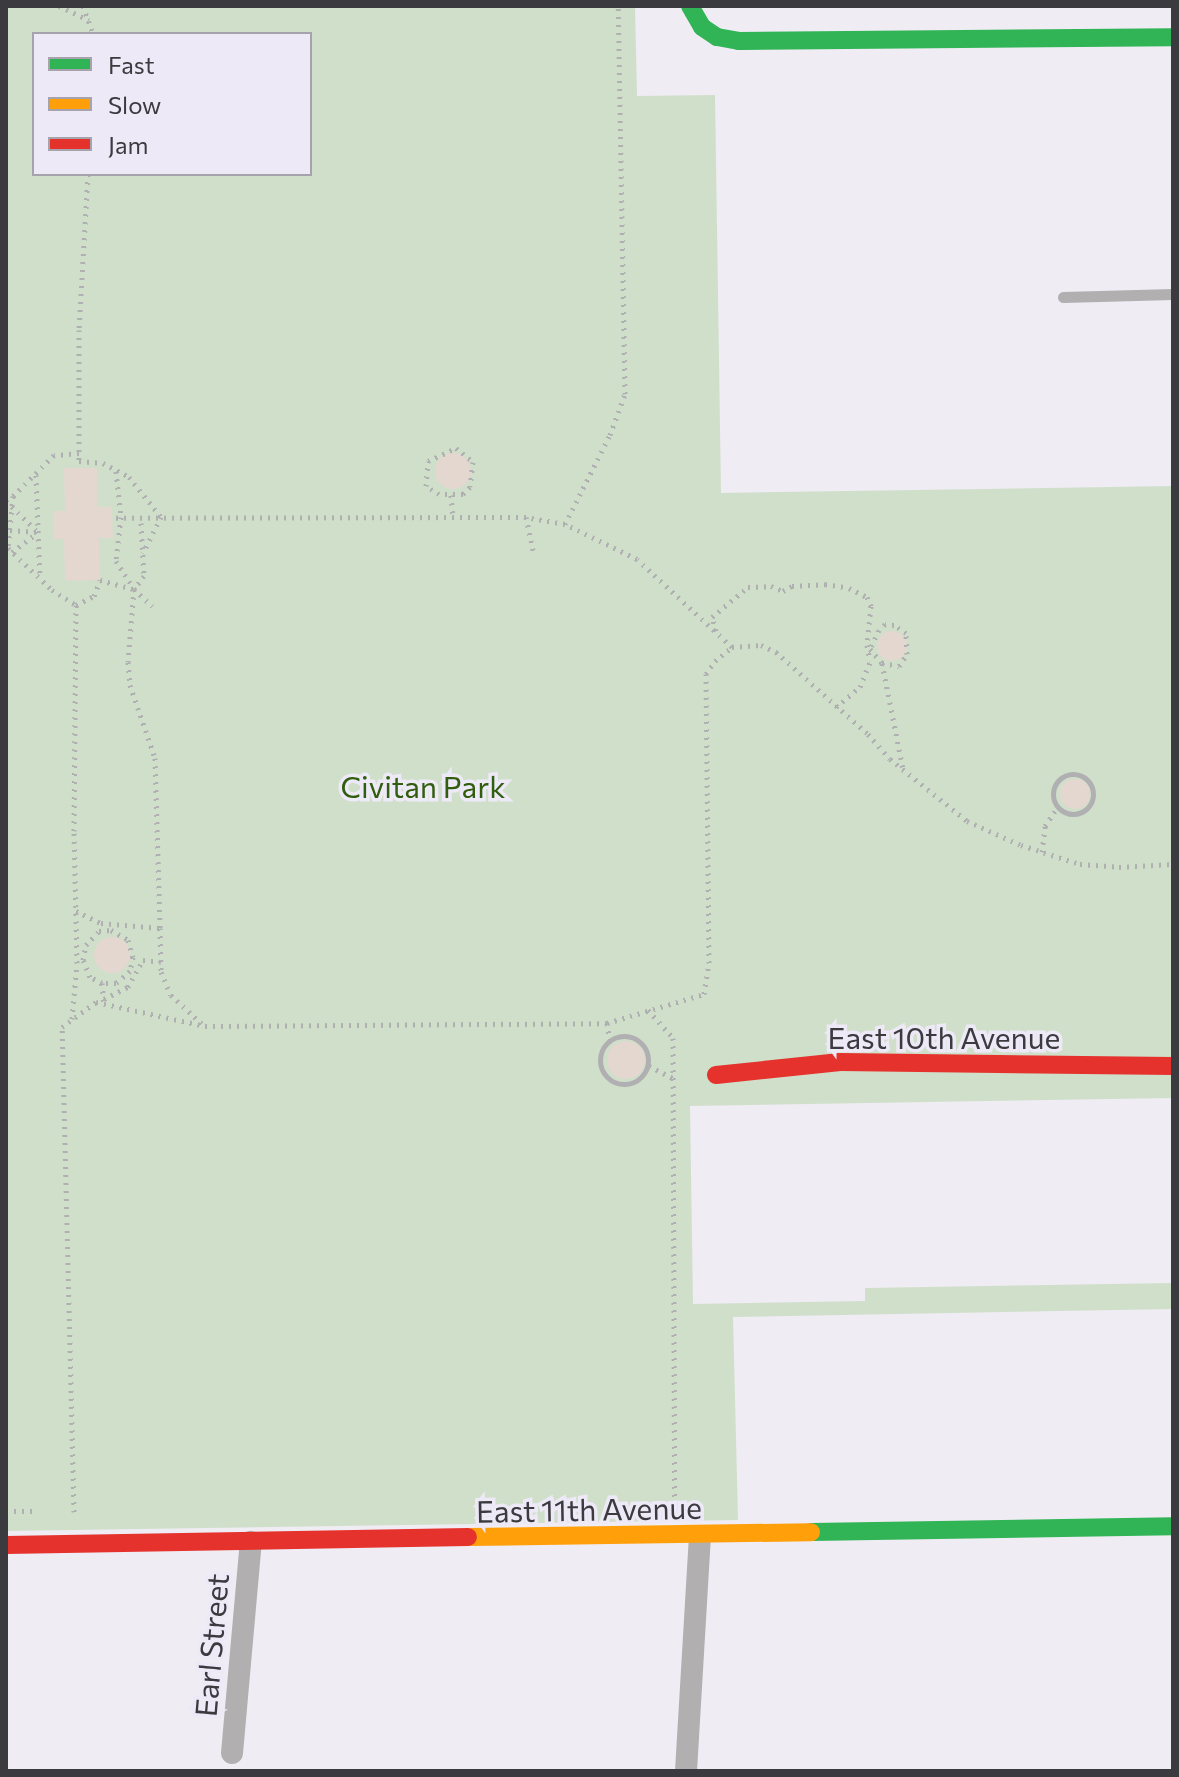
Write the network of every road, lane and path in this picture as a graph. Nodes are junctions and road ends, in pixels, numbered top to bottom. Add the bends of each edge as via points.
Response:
1 (59, 6) edge
2 (83, 6) edge
3 (618, 6) edge
4 (690, 6) edge
5 (89, 20) junction
6 (92, 32) edge
7 (1173, 37) edge
8 (88, 176) edge
9 (1173, 294) edge
10 (1063, 297) dead end
11 (79, 453) junction
12 (116, 470) junction
13 (36, 473) junction
14 (451, 495) junction
15 (9, 502) edge
16 (453, 516) junction
17 (121, 517) junction
18 (161, 517) junction
19 (526, 517) junction
20 (110, 518) dead end
21 (141, 523) dead end
22 (565, 524) junction
23 (10, 530) junction
24 (38, 532) junction
25 (7, 544) edge
26 (12, 552) junction
27 (143, 553) junction
28 (534, 555) dead end
29 (40, 578) junction
30 (134, 589) junction
31 (76, 605) junction
32 (152, 606) dead end
33 (712, 617) junction
34 (701, 618) junction
35 (716, 632) junction
36 (732, 647) junction
37 (872, 659) junction
38 (882, 663) junction
39 (836, 707) junction
40 (903, 769) junction
41 (1058, 807) junction
42 (1042, 852) junction
43 (1173, 864) edge
44 (76, 911) junction
45 (160, 928) junction
46 (80, 961) junction
47 (161, 962) junction
48 (102, 983) junction
49 (104, 1002) junction
50 (648, 1010) junction
51 (72, 1020) junction
52 (607, 1023) junction
53 (205, 1026) junction
54 (610, 1041) junction
55 (649, 1066) junction
56 (1173, 1066) edge
57 (716, 1075) dead end
58 (673, 1078) junction
59 (660, 1506) dead end
60 (6, 1511) edge
61 (50, 1512) dead end
62 (65, 1512) dead end
63 (74, 1512) junction
64 (90, 1512) dead end
65 (1173, 1526) edge
66 (700, 1536) junction
67 (251, 1542) junction
68 (6, 1545) edge
69 (232, 1753) dead end
70 (686, 1771) edge

1 - 5 path
2 - 5 path
3 - 22 path via 625,394
4 - 7 street via 702,27 717,37 739,41
5 - 6 path
8 - 11 path
9 - 10 lane
11 - 12 path via 79,461
11 - 13 path via 54,455
12 - 17 path
12 - 18 path via 129,477
13 - 15 path
13 - 24 path
14 - 14 path via 463,494 473,475 473,462 456,448 428,461 426,486
14 - 16 path
15 - 23 path
15 - 24 path
16 - 18 path
16 - 19 path
17 - 18 path
17 - 20 path
17 - 30 path via 116,561
18 - 27 path
19 - 22 path
19 - 28 path
21 - 27 path
22 - 34 path via 637,559
23 - 24 path
23 - 25 path
24 - 26 path
24 - 29 path
25 - 26 path
26 - 29 path
27 - 30 path via 144,576
29 - 31 path
30 - 31 path via 100,580 94,596
30 - 32 path
30 - 45 path via 128,662 130,685 155,758
31 - 44 path
33 - 34 path
33 - 35 path
33 - 37 path via 748,587 849,588 867,597 871,606 867,645
34 - 35 path
35 - 36 path
36 - 39 path via 761,645 776,652
36 - 50 path via 706,674 709,963 704,994
37 - 38 path
37 - 38 path via 872,638 885,624 906,633 904,661 899,666
37 - 39 path via 860,687
38 - 40 path
39 - 40 path
40 - 42 path via 967,821
41 - 41 path via 1073,814 1090,805 1087,777 1068,774 1055,785
41 - 42 path via 1045,826
42 - 43 path via 1080,864
44 - 45 path via 101,923
44 - 46 path
45 - 47 path
46 - 48 path via 90,977
46 - 48 path via 99,931 111,930 128,940 130,971 116,983
46 - 51 path
47 - 49 path via 143,960 128,987
47 - 53 path via 171,995
48 - 49 path
49 - 51 path
49 - 53 path
50 - 52 path
50 - 58 path via 673,1038
51 - 63 path via 62,1027
52 - 53 path
52 - 54 path
54 - 55 path via 636,1038
54 - 55 path via 602,1046 606,1077 622,1086 644,1075
55 - 58 path
56 - 57 street, East 10th Avenue via 840,1062
58 - 59 path via 676,1505
60 - 61 path
62 - 63 path
63 - 64 path
65 - 66 street, East 11th Avenue
66 - 67 street, East 11th Avenue
66 - 70 street
67 - 68 street, East 11th Avenue
67 - 69 street, Earl Street

